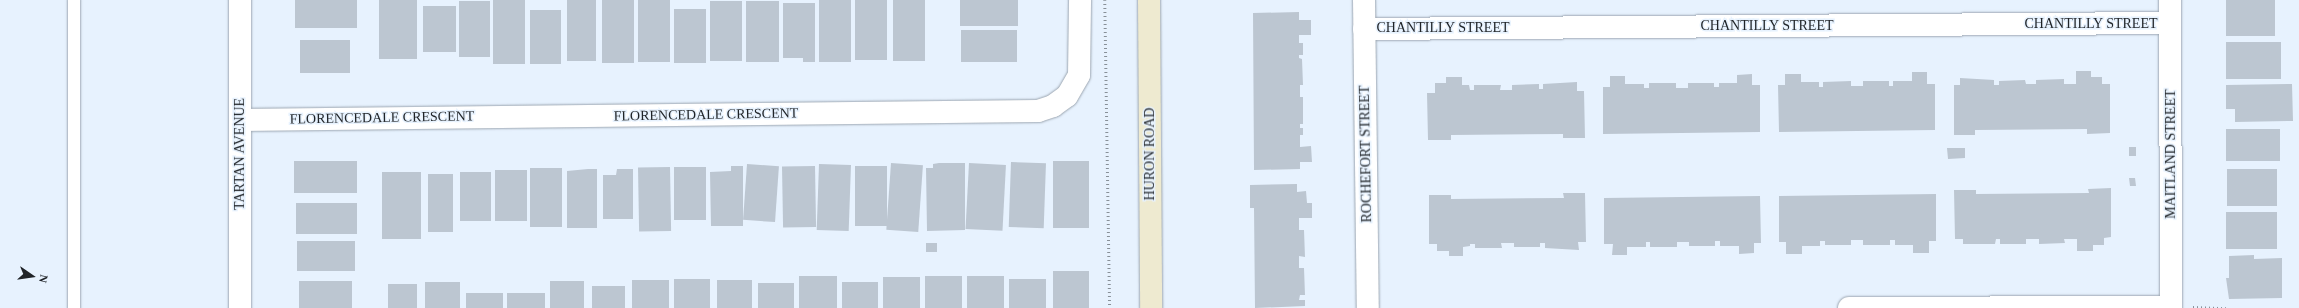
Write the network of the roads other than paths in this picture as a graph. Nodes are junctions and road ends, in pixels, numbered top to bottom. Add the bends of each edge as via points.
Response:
1 (74, 0) edge
2 (240, 0) edge
3 (1080, 0) edge
4 (1149, 0) edge
5 (1364, 0) edge
6 (2170, 0) edge
7 (2170, 23) junction
8 (1364, 29) junction
9 (240, 120) junction
10 (2171, 307) edge
11 (74, 308) edge
12 (240, 308) edge
13 (1151, 308) edge
14 (1368, 308) edge
15 (1849, 308) edge

1 - 11 lane
2 - 9 street, TARTAN AVENUE
3 - 9 street, FLORENCEDALE CRESCENT via 1079,75 1067,96 1053,106 1038,111
4 - 13 main road, HURON ROAD
5 - 8 street, ROCHEFORT STREET
6 - 7 street, MAITLAND STREET
7 - 8 street, CHANTILLY STREET
7 - 10 street, MAITLAND STREET
8 - 14 street, ROCHEFORT STREET
9 - 12 street, TARTAN AVENUE
10 - 15 street

